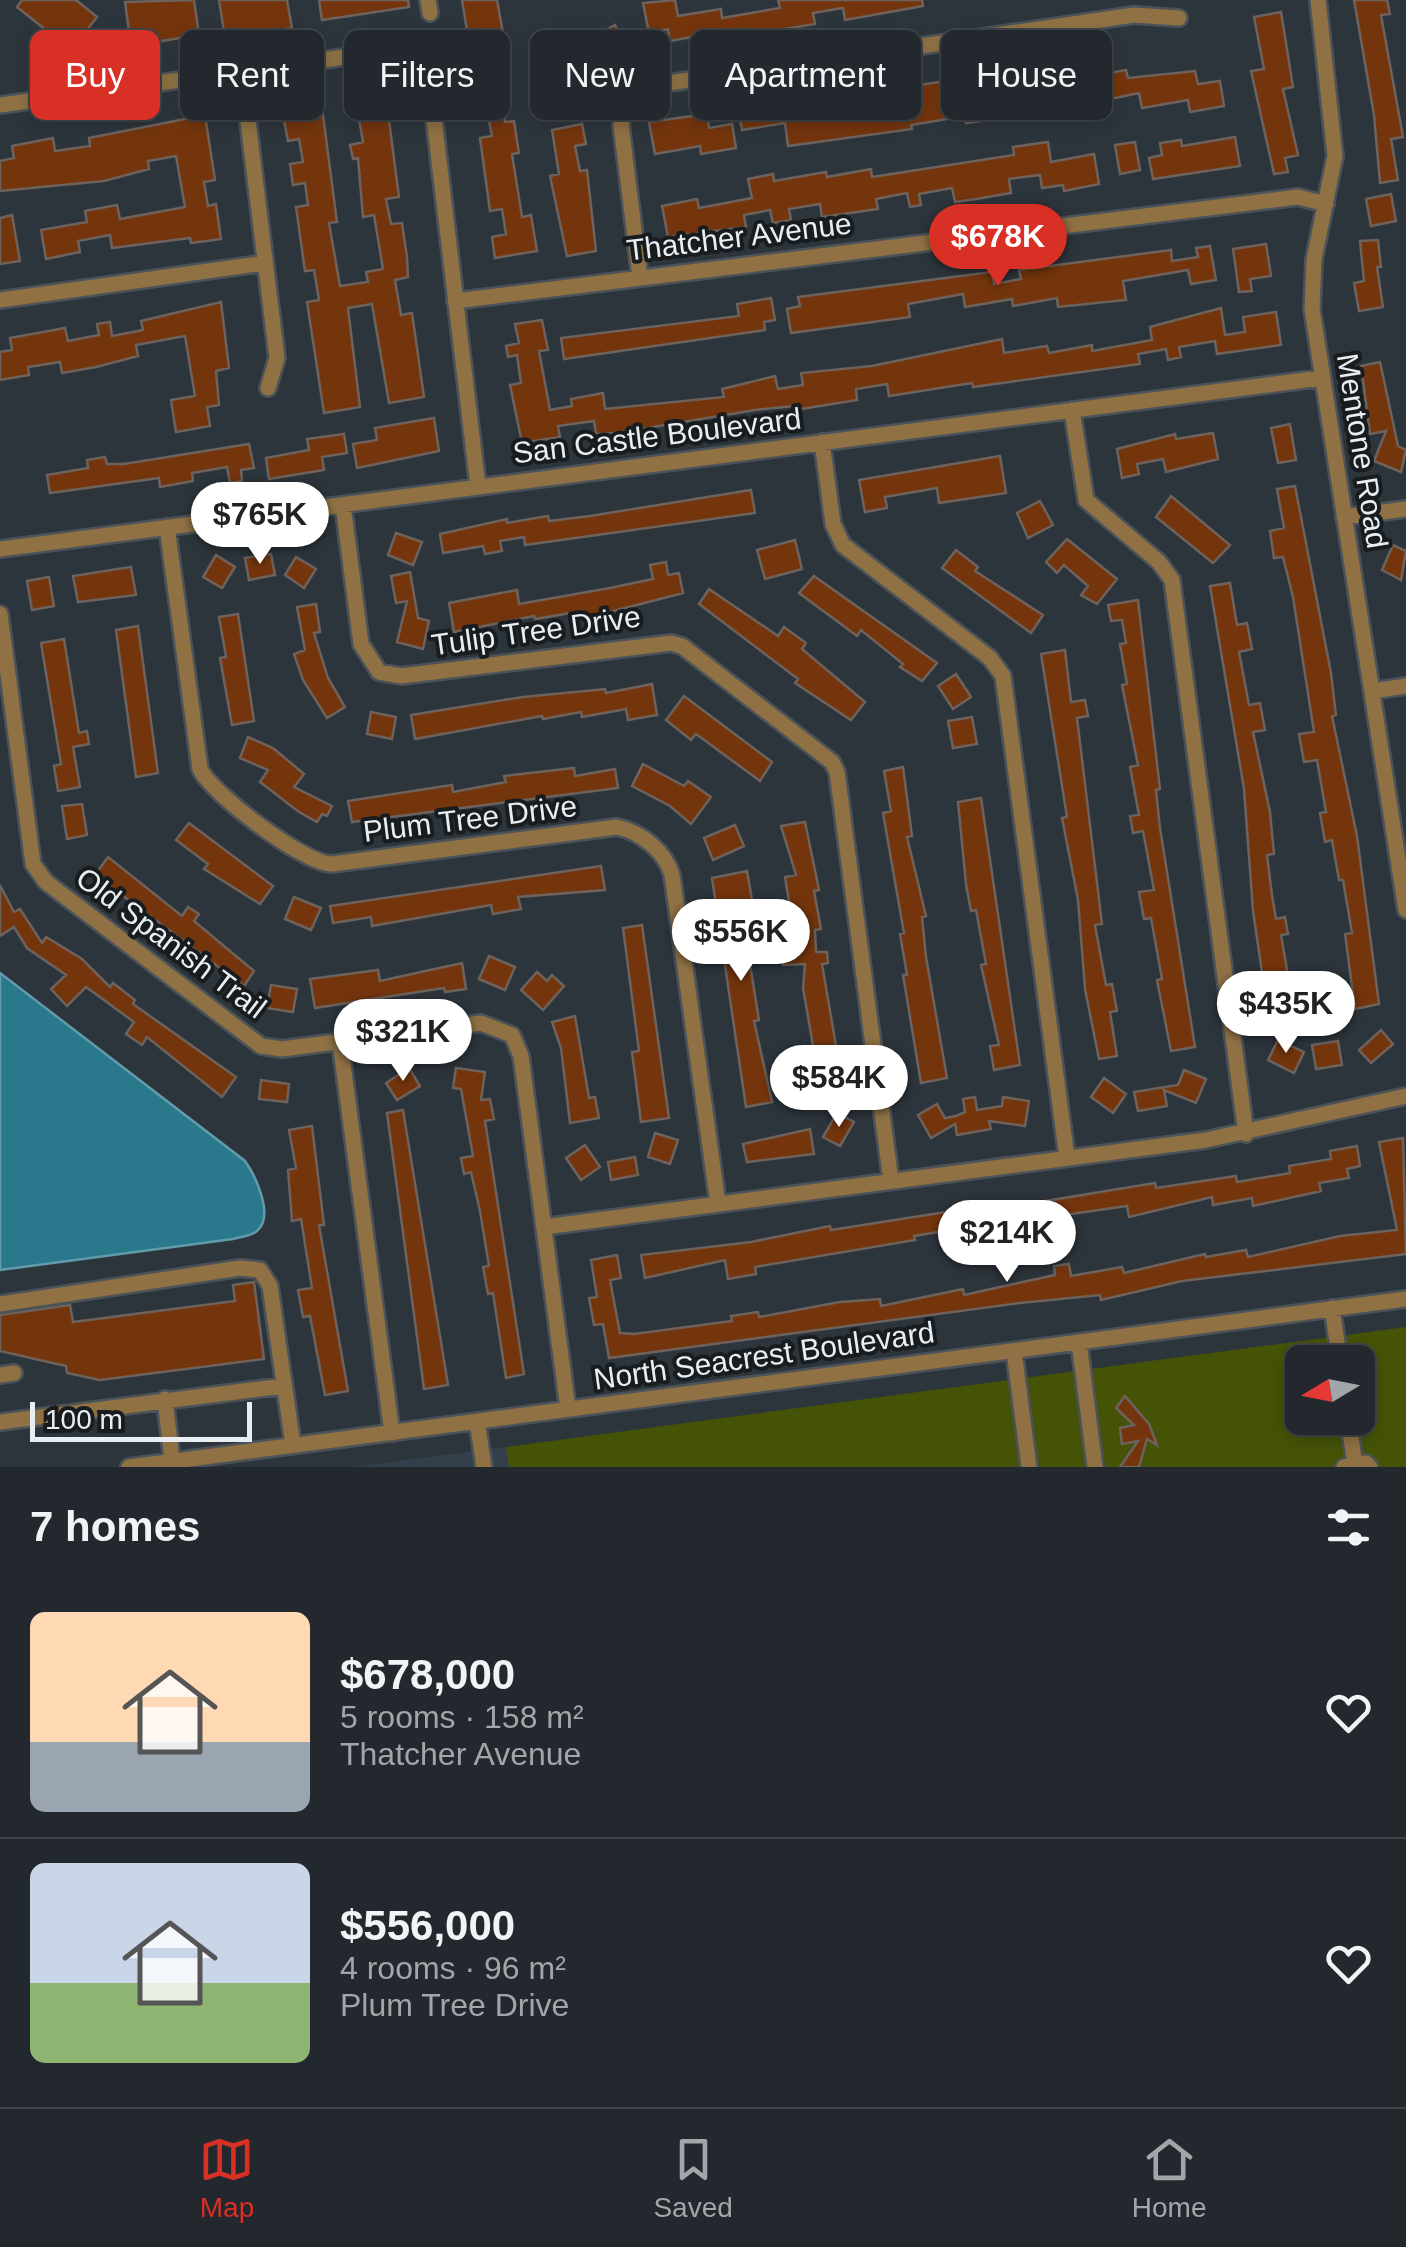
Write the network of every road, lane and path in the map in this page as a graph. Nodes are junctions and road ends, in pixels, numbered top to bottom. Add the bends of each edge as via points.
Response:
1 (1318, 0) edge
2 (1179, 18) dead end
3 (324, 60) edge
4 (180, 80) edge
5 (0, 104) edge
6 (248, 120) edge
7 (1326, 204) junction
8 (265, 263) junction
9 (640, 277) junction
10 (0, 300) edge
11 (455, 301) junction
12 (1321, 378) junction
13 (268, 388) dead end
14 (1072, 410) junction
15 (822, 442) junction
16 (478, 487) junction
17 (343, 504) junction
18 (1406, 509) edge
19 (1344, 517) junction
20 (167, 527) junction
21 (0, 549) edge
22 (0, 614) edge
23 (1406, 686) edge
24 (1372, 691) junction
25 (1406, 910) edge
26 (340, 1042) junction
27 (1406, 1096) edge
28 (1246, 1134) junction
29 (1067, 1158) junction
30 (891, 1181) junction
31 (718, 1204) junction
32 (544, 1227) junction
33 (1406, 1299) edge
34 (0, 1304) edge
35 (1332, 1308) junction
36 (1079, 1342) junction
37 (1337, 1345) edge
38 (1014, 1350) junction
39 (283, 1386) junction
40 (165, 1399) junction
41 (568, 1409) junction
42 (477, 1421) junction
43 (0, 1422) edge
44 (392, 1432) junction
45 (1351, 1435) edge
46 (292, 1445) junction
47 (174, 1463) edge
48 (1356, 1466) edge
49 (128, 1467) edge
50 (484, 1467) edge
51 (1030, 1467) edge
52 (1095, 1467) edge

1 - 7 street, Mentone Road via 1334,136
2 - 9 street via 1134,15 641,87 625,103 622,125
3 - 11 street via 388,51 420,59 429,77
4 - 5 street
6 - 8 street
7 - 9 street, Thatcher Avenue via 1298,198
7 - 12 street, Mentone Road via 1311,285
8 - 10 street
8 - 13 street via 277,358
9 - 11 street, Thatcher Avenue
11 - 16 street
12 - 14 street, San Castle Boulevard
12 - 19 street, Mentone Road
14 - 15 street, San Castle Boulevard
14 - 28 street via 1086,500 1160,562 1172,580
15 - 16 street, San Castle Boulevard
15 - 29 street via 833,524 843,545 990,658 1003,676
16 - 17 street, San Castle Boulevard
17 - 20 street, San Castle Boulevard
17 - 30 street, Tulip Tree Drive via 361,644 380,672 402,676 671,642 832,762
18 - 19 street
19 - 24 street, Mentone Road
20 - 21 street, San Castle Boulevard
20 - 31 street, Plum Tree Drive via 200,768 212,786 310,860 332,864 617,827 663,854 672,875
22 - 26 street, Old Spanish Trail via 39,874 260,1046 282,1050
23 - 24 street
24 - 25 street, Mentone Road
26 - 32 street, Old Spanish Trail via 481,1024 512,1036 521,1056
26 - 44 street
27 - 28 street
28 - 29 street
29 - 30 street
30 - 31 street
31 - 32 street
32 - 41 street, Old Spanish Trail
33 - 35 street, North Seacrest Boulevard
34 - 39 street via 260,1270 270,1286
35 - 36 street, North Seacrest Boulevard
35 - 37 street
36 - 38 street, North Seacrest Boulevard
36 - 52 street
38 - 41 street, North Seacrest Boulevard
38 - 51 street
39 - 40 street
39 - 46 street
40 - 43 street
40 - 47 street
41 - 42 street, North Seacrest Boulevard
42 - 44 street, North Seacrest Boulevard
42 - 50 street
44 - 46 street, North Seacrest Boulevard
45 - 48 street
46 - 47 street, North Seacrest Boulevard
47 - 49 street, North Seacrest Boulevard

